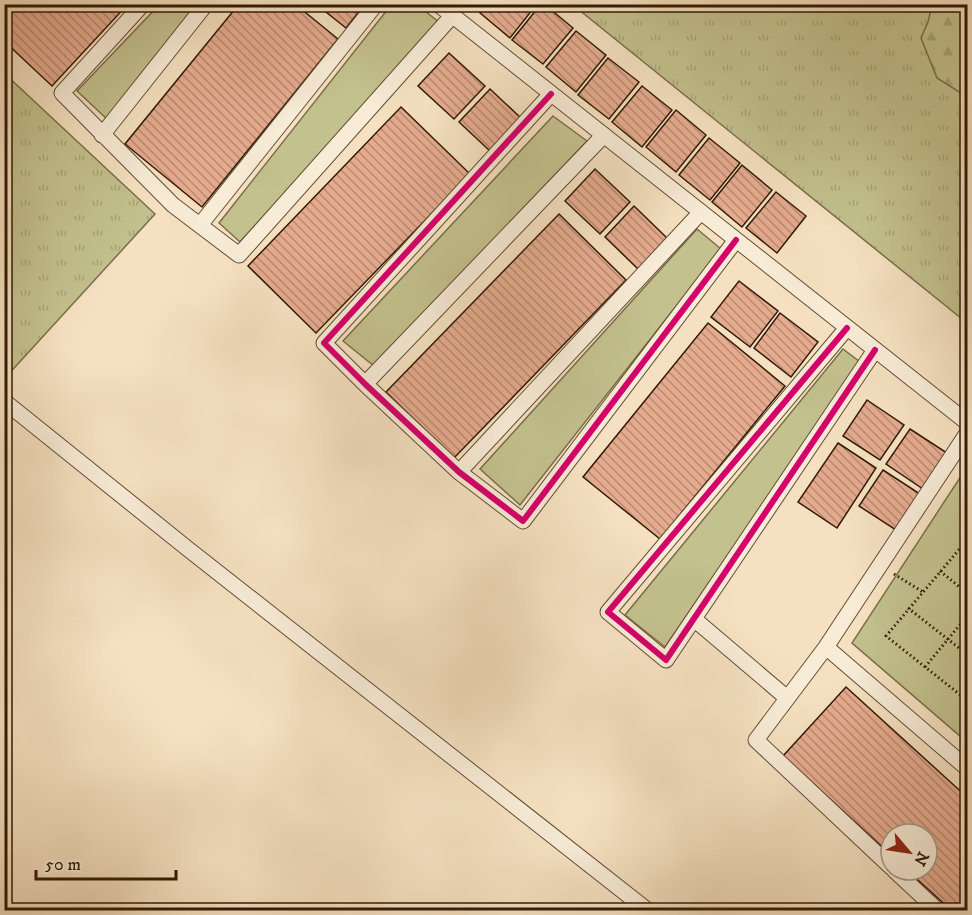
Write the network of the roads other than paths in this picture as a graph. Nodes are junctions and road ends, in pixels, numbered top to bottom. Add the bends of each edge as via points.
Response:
1 (144, 4) edge
2 (206, 4) edge
3 (376, 4) edge
4 (438, 4) edge
5 (452, 16) junction
6 (552, 94) junction
7 (102, 135) junction
8 (603, 135) junction
9 (701, 212) junction
10 (200, 225) junction
11 (736, 240) junction
12 (847, 328) junction
13 (875, 350) junction
14 (365, 384) junction
15 (4, 401) edge
16 (968, 423) edge
17 (968, 432) edge
18 (459, 472) junction
19 (694, 618) junction
20 (826, 647) junction
21 (787, 698) junction
22 (968, 770) edge
23 (879, 857) edge
24 (906, 882) edge
25 (647, 910) edge
26 (937, 910) edge

1 - 7 street via 62,93
2 - 7 street
3 - 10 street
4 - 5 street
5 - 6 street
5 - 10 street via 239,255
6 - 8 street
6 - 14 street via 324,343
7 - 10 street via 172,205
8 - 9 street
8 - 14 street
9 - 11 street
9 - 18 street
11 - 12 street
11 - 18 street via 523,521
12 - 13 street
12 - 19 street via 608,612 666,660
13 - 16 street
13 - 19 street
14 - 18 street
15 - 25 street
17 - 20 street
19 - 21 street
20 - 21 street
20 - 22 street
21 - 23 street via 756,740
24 - 26 street

